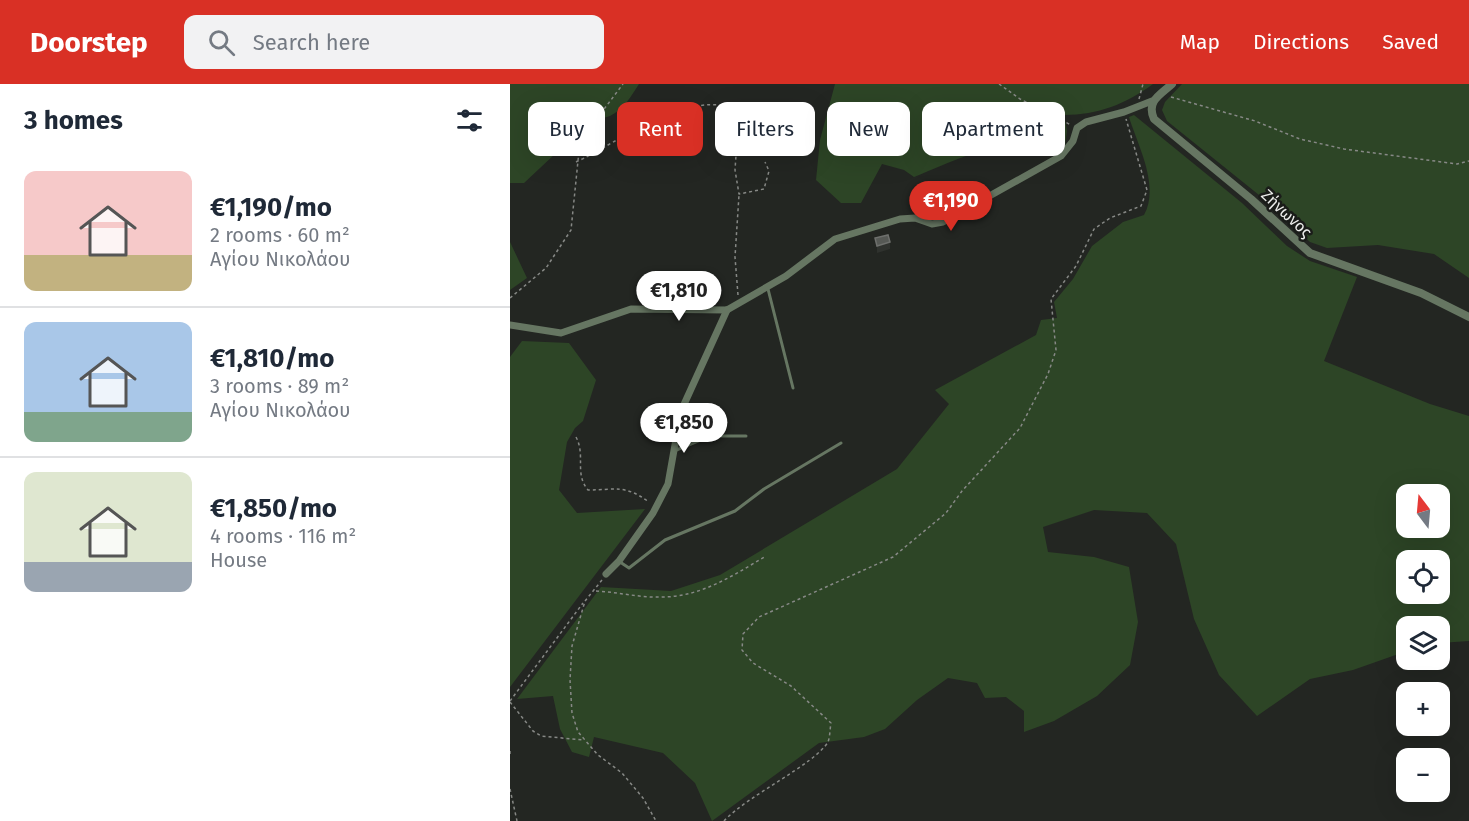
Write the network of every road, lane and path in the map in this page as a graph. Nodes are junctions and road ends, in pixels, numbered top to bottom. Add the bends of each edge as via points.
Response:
1 (623, 84) edge
2 (999, 84) edge
3 (1143, 84) edge
4 (1172, 84) edge
5 (1162, 94) junction
6 (1152, 101) junction
7 (1138, 105) junction
8 (1124, 112) junction
9 (1077, 128) junction
10 (1469, 161) edge
11 (576, 162) junction
12 (765, 162) dead end
13 (739, 194) junction
14 (767, 287) junction
15 (510, 298) edge
16 (738, 303) junction
17 (727, 310) junction
18 (1469, 317) edge
19 (510, 325) edge
20 (793, 388) dead end
21 (746, 436) dead end
22 (576, 437) dead end
23 (841, 443) dead end
24 (672, 452) junction
25 (657, 508) junction
26 (766, 556) dead end
27 (619, 561) junction
28 (606, 574) joint
29 (595, 591) junction
30 (585, 601) junction
31 (510, 701) edge
32 (584, 740) junction
33 (510, 751) edge
34 (510, 756) edge
35 (510, 789) edge
36 (517, 821) edge
37 (656, 821) edge
38 (724, 821) edge

1 - 11 path via 586,130
2 - 9 path
3 - 7 path
4 - 5 street
5 - 6 street
5 - 10 path via 1255,121 1300,139 1344,149 1448,163
6 - 7 street
6 - 18 street, Ζήνωνος via 1150,111 1154,119 1310,254 1421,293
7 - 8 street
8 - 9 street
8 - 38 path via 1147,190 1141,206 1094,229 1076,266 1051,299 1056,350 1020,428 946,513 902,550 856,575 759,617 743,634 742,650 753,663 791,686 831,723 828,741 815,753 740,805
9 - 14 street via 1061,156 943,222 900,219 835,239
11 - 13 path via 671,112 689,107 731,106 739,112 735,170
11 - 15 path via 571,231 546,268
12 - 13 path via 769,171 764,189
13 - 16 path via 735,257
14 - 16 street
14 - 20 lane
16 - 17 street
17 - 19 street via 630,309 561,333
17 - 24 street via 681,411
21 - 24 lane via 710,436
22 - 25 path via 581,452 578,469 588,490 629,489
23 - 27 lane via 764,489 735,512 665,540 629,568
24 - 25 street via 668,484
25 - 27 street
26 - 29 path via 712,586 685,595 661,597
27 - 28 street
28 - 29 path
29 - 30 path
30 - 31 path
30 - 32 path via 572,646 570,680 572,713
31 - 32 path via 532,731
32 - 37 path via 622,772
33 - 34 path
35 - 36 path

